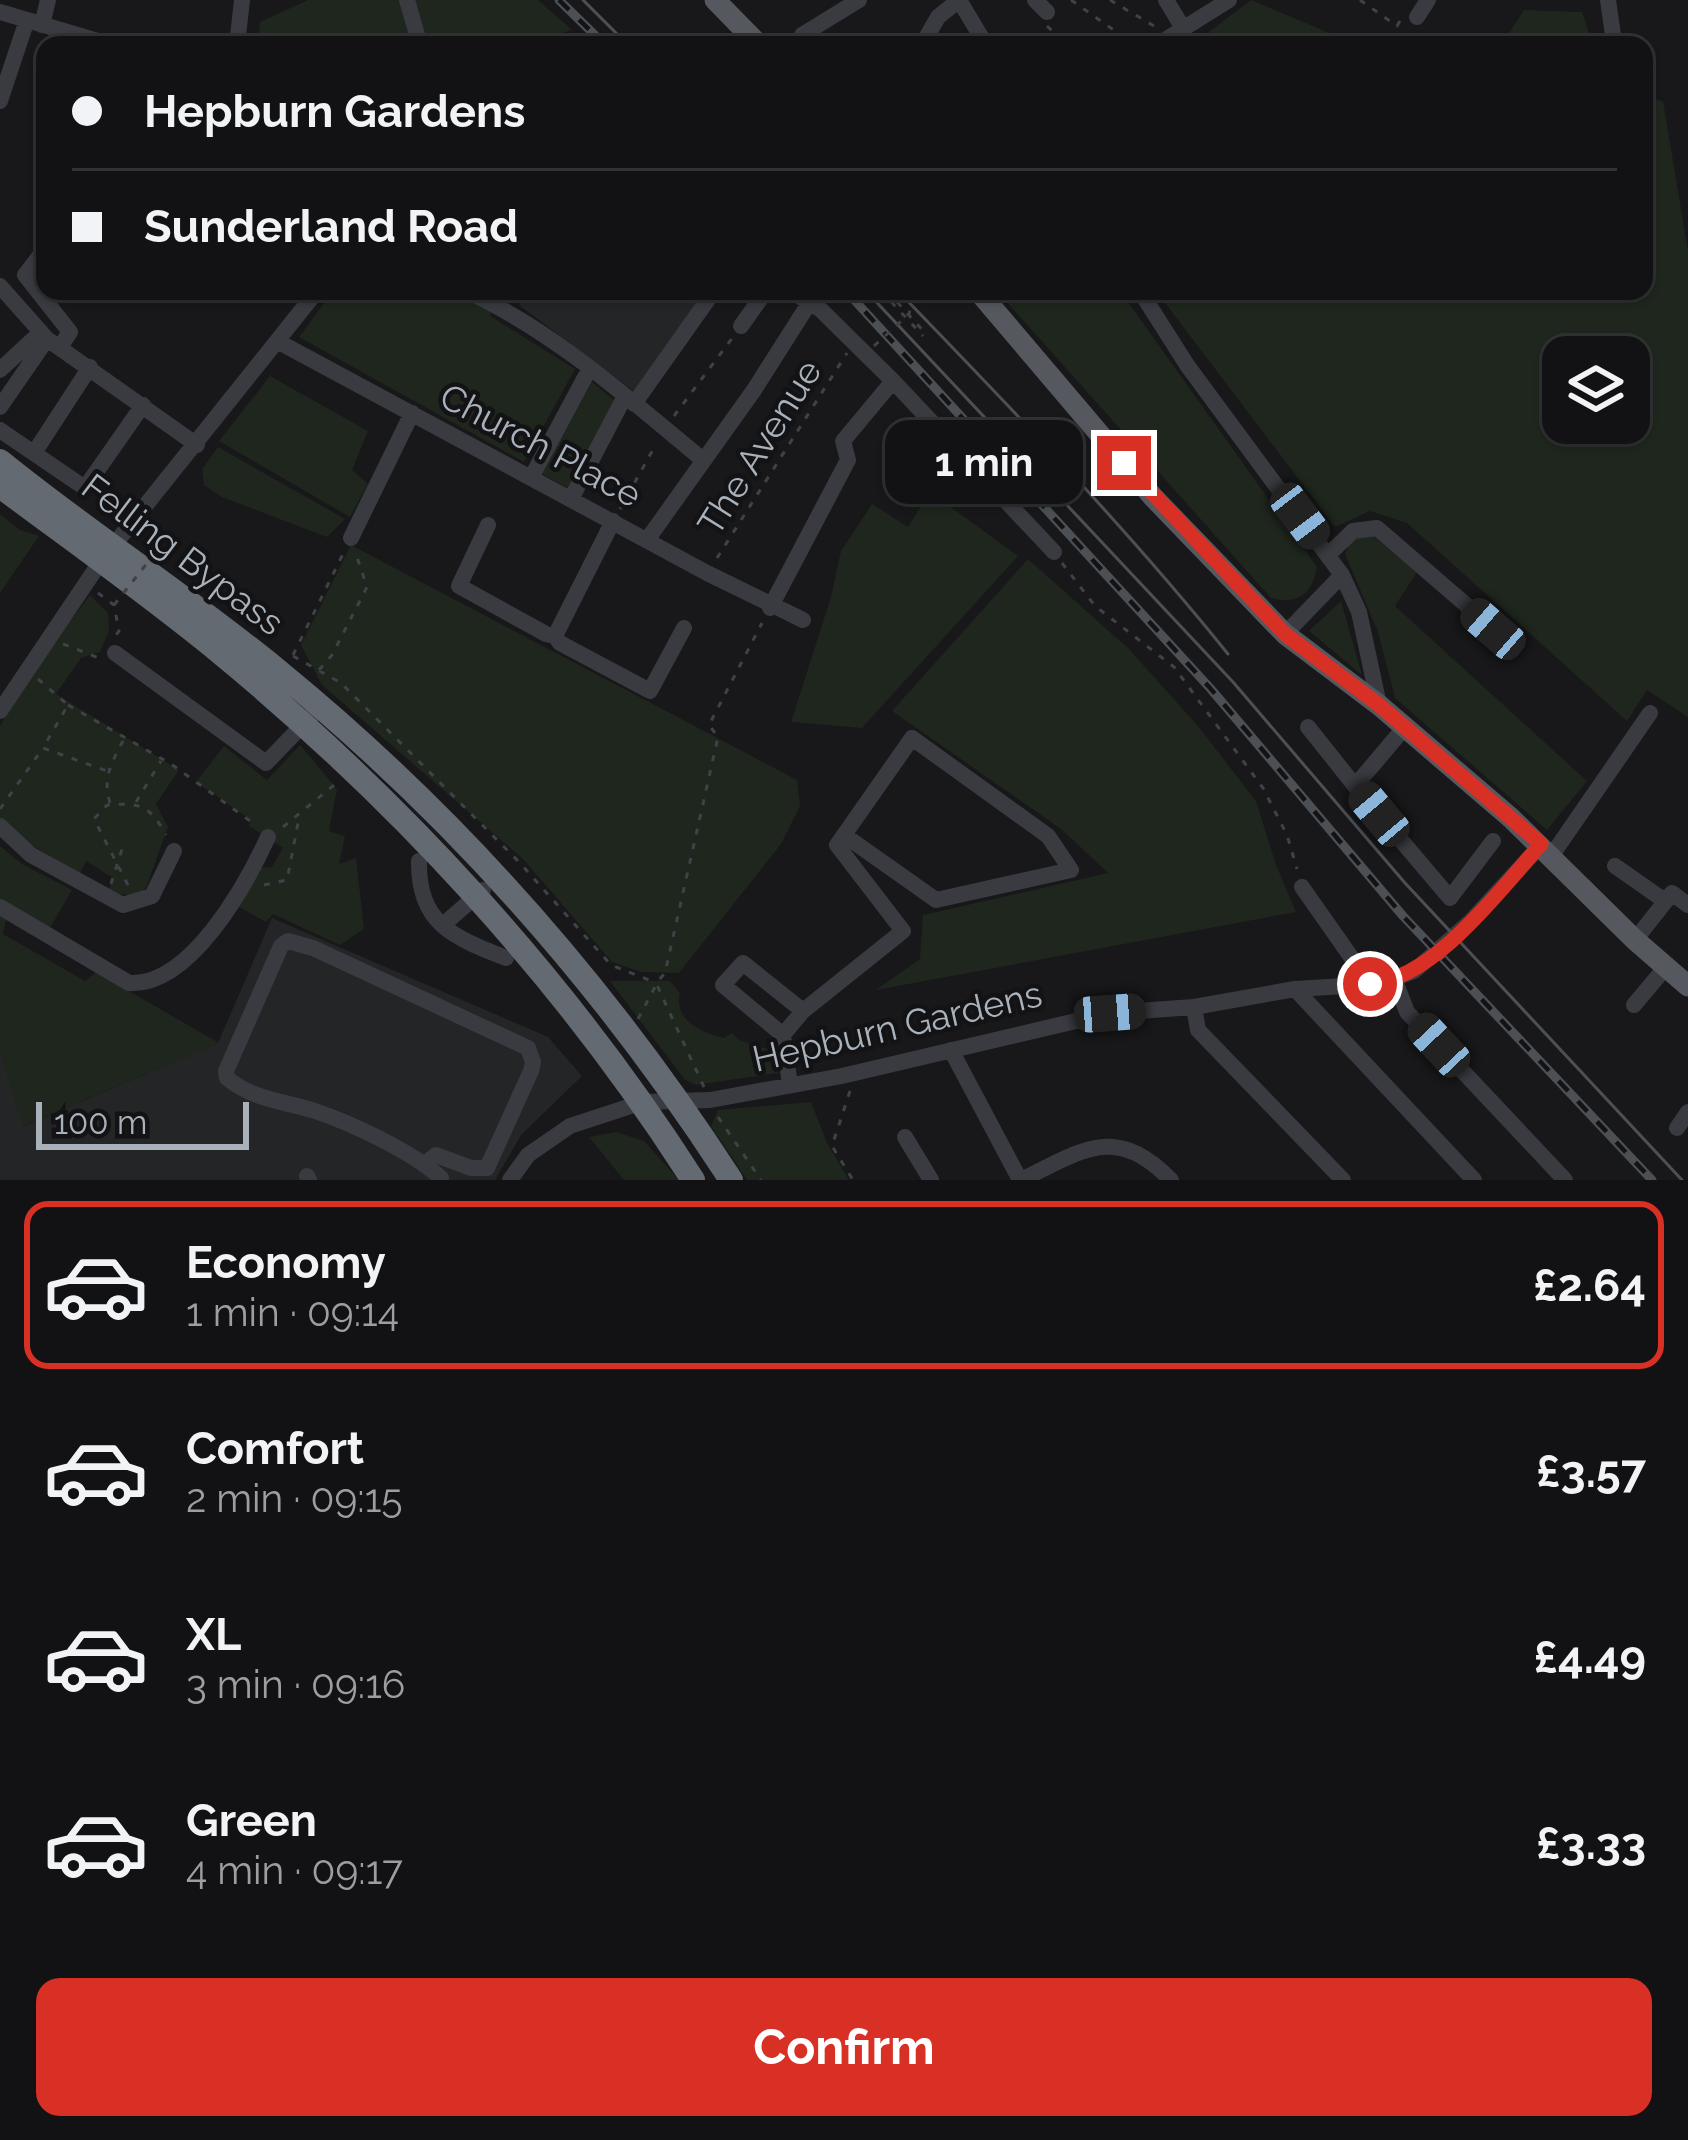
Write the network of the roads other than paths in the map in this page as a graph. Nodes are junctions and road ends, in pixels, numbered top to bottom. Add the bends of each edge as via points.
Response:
1 (48, 0) edge
2 (242, 0) edge
3 (406, 0) edge
4 (716, 0) edge
5 (859, 0) edge
6 (959, 0) edge
7 (1166, 0) edge
8 (1228, 0) edge
9 (1428, 0) edge
10 (1608, 0) edge
11 (0, 12) edge
12 (1412, 15) road end
13 (34, 22) junction
14 (802, 34) dead end
15 (1612, 35) dead end
16 (81, 36) edge
17 (238, 36) edge
18 (417, 36) edge
19 (750, 36) edge
20 (927, 36) edge
21 (981, 36) edge
22 (1171, 36) edge
23 (0, 101) edge
24 (36, 260) edge
25 (0, 286) edge
26 (36, 289) edge
27 (45, 300) edge
28 (310, 300) edge
29 (479, 300) edge
30 (510, 300) edge
31 (707, 300) edge
32 (760, 300) edge
33 (802, 300) edge
34 (986, 300) edge
35 (1146, 300) edge
36 (808, 305) junction
37 (505, 310) junction
38 (741, 326) dead end
39 (49, 340) junction
40 (278, 341) junction
41 (90, 368) junction
42 (590, 368) junction
43 (0, 370) edge
44 (893, 381) junction
45 (629, 400) junction
46 (143, 405) junction
47 (0, 407) edge
48 (412, 413) junction
49 (0, 430) edge
50 (197, 445) junction
51 (34, 453) junction
52 (704, 460) junction
53 (0, 461) edge
54 (531, 478) junction
55 (0, 486) edge
56 (571, 499) junction
57 (614, 521) junction
58 (488, 525) dead end
59 (351, 538) road end
60 (647, 540) junction
61 (1054, 552) road end
62 (107, 553) junction
63 (1329, 554) junction
64 (1342, 575) junction
65 (772, 607) junction
66 (803, 620) dead end
67 (684, 628) dead end
68 (1493, 629) dead end
69 (1285, 634) junction
70 (555, 636) junction
71 (115, 652) dead end
72 (1379, 705) junction
73 (0, 711) edge
74 (1650, 713) dead end
75 (312, 717) junction
76 (1308, 727) dead end
77 (1405, 727) junction
78 (1355, 786) junction
79 (0, 826) edge
80 (844, 835) junction
81 (268, 837) road end
82 (1493, 841) dead end
83 (1547, 850) junction
84 (174, 851) road end
85 (419, 861) dead end
86 (1616, 866) dead end
87 (497, 878) junction
88 (1302, 887) road end
89 (476, 897) junction
90 (1669, 897) junction
91 (1688, 905) edge
92 (0, 907) edge
93 (444, 924) junction
94 (1635, 940) junction
95 (506, 958) dead end
96 (1665, 968) junction
97 (1394, 978) junction
98 (1370, 984) junction
99 (1688, 986) edge
100 (1295, 989) junction
101 (1634, 1005) dead end
102 (1194, 1006) junction
103 (803, 1011) junction
104 (783, 1036) junction
105 (951, 1050) junction
106 (790, 1085) junction
107 (681, 1101) junction
108 (643, 1102) junction
109 (1688, 1112) edge
110 (1677, 1128) dead end
111 (904, 1137) dead end
112 (439, 1176) edge
113 (510, 1180) edge
114 (693, 1180) edge
115 (731, 1180) edge
116 (931, 1180) edge
117 (1021, 1180) edge
118 (1171, 1180) edge
119 (1343, 1180) edge
120 (1474, 1180) edge
121 (1565, 1180) edge

1 - 13 street
2 - 17 street
3 - 18 street
4 - 19 main road
5 - 14 street
6 - 20 street
6 - 21 street
7 - 22 street
8 - 22 street
9 - 12 street
10 - 15 street
11 - 13 street
13 - 16 street
13 - 23 street
24 - 26 street via 25,275
25 - 39 street
27 - 39 street via 70,332
28 - 40 street
29 - 37 street
30 - 37 street
31 - 45 street
32 - 38 street
33 - 36 street
34 - 69 main road via 1153,497
35 - 63 street
36 - 44 street
36 - 52 street
37 - 42 street
39 - 41 street
39 - 43 street
39 - 47 street
40 - 48 street, Church Place
40 - 50 street
41 - 46 street
41 - 51 street
42 - 45 street
42 - 54 street
44 - 61 street
44 - 65 street via 843,441 848,460
45 - 52 street
45 - 56 street
46 - 50 street
46 - 51 street via 85,488
48 - 54 street, Church Place
48 - 59 street
49 - 51 street
50 - 62 street
52 - 60 street
53 - 62 highway, Felling Bypass
54 - 56 street, Church Place
55 - 62 highway, Felling Bypass
56 - 57 street, Church Place
57 - 60 street, Church Place
57 - 70 street
58 - 70 street via 459,586
60 - 65 street, Church Place
62 - 73 street
62 - 75 highway, Felling Bypass via 225,628
63 - 64 street
63 - 68 street via 1354,531 1377,528
64 - 69 street
64 - 72 street via 1359,612
65 - 66 street, Church Place
67 - 70 street via 650,691
69 - 72 main road
71 - 75 street via 266,763
72 - 77 main road
74 - 83 street, Hepburn Gardens
75 - 87 highway, Felling Bypass via 369,749
75 - 89 highway, Felling Bypass via 344,765
76 - 78 street
77 - 78 street
77 - 83 main road
78 - 82 street via 1450,898
79 - 84 street via 31,855 124,905 152,896
80 - 80 street via 912,738 1048,836 1070,870 936,900
80 - 103 street via 837,845 903,931
81 - 92 street via 202,945 144,984 129,983
83 - 94 main road
83 - 97 street, Hepburn Gardens via 1414,971
85 - 93 street via 422,902
86 - 90 street
87 - 89 street
87 - 107 highway, Felling Bypass via 587,976
88 - 98 street
89 - 93 street
89 - 108 highway, Felling Bypass
90 - 91 street
90 - 94 street
93 - 95 street
94 - 96 main road
96 - 99 main road
96 - 101 street
97 - 98 street, Hepburn Gardens
97 - 121 street via 1407,1012
98 - 100 street, Hepburn Gardens
100 - 102 street, Hepburn Gardens
100 - 120 street
102 - 105 street, Hepburn Gardens via 1110,1013
102 - 119 street via 1198,1030
103 - 104 street
103 - 104 street via 743,963 723,985
104 - 106 street
105 - 106 street, Hepburn Gardens
105 - 117 street
106 - 107 street, Hepburn Gardens
107 - 108 street, Hepburn Gardens
107 - 115 highway, Felling Bypass
108 - 113 street, Hepburn Gardens via 570,1126 528,1155
108 - 114 highway, Felling Bypass
109 - 110 street
111 - 116 street
112 - 112 street via 317,1112 227,1078 288,941 528,1048 531,1071 487,1168 436,1155
117 - 118 street via 1104,1144 1137,1152

